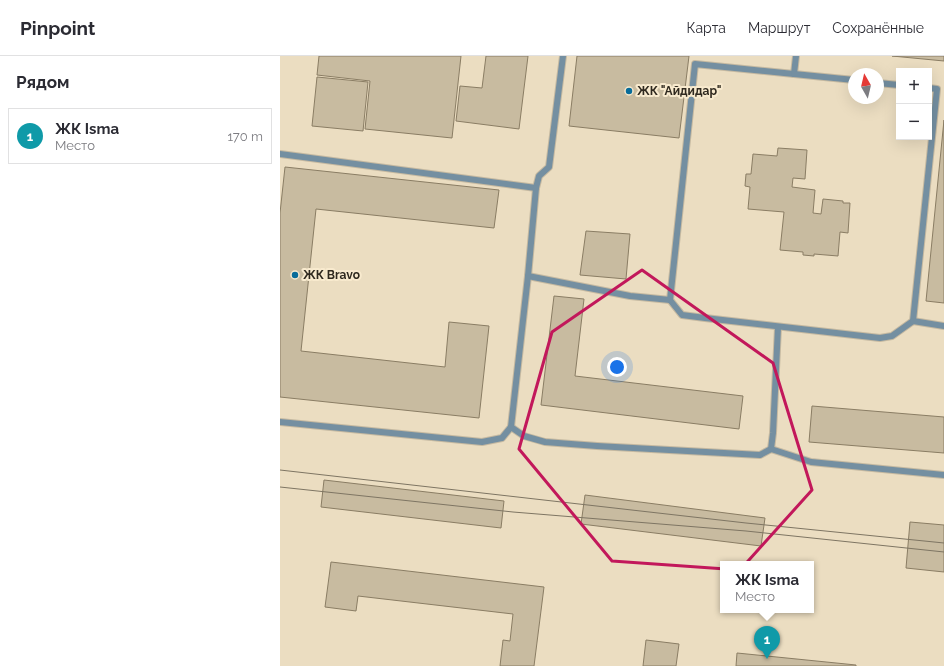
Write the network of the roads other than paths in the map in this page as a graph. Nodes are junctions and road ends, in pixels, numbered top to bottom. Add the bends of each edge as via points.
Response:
1 (563, 56) edge
2 (796, 56) edge
3 (794, 74) junction
4 (848, 79) edge
5 (884, 84) edge
6 (896, 85) edge
7 (932, 88) edge
8 (280, 154) edge
9 (536, 188) junction
10 (528, 276) junction
11 (670, 300) junction
12 (913, 321) junction
13 (944, 326) edge
14 (778, 327) junction
15 (280, 422) edge
16 (511, 427) junction
17 (771, 449) junction
18 (944, 475) edge

1 - 9 lane via 549,167 539,176
2 - 3 lane
3 - 4 lane
3 - 11 lane via 695,64
5 - 6 lane
7 - 12 lane via 937,89
8 - 9 lane
9 - 10 lane
10 - 11 lane via 630,296
10 - 16 lane
11 - 14 lane via 682,315
12 - 13 lane
12 - 14 lane via 892,336 880,338
14 - 17 lane
15 - 16 lane via 482,442 502,438
16 - 17 lane via 524,436 545,442 589,446 760,455
17 - 18 lane via 811,462

